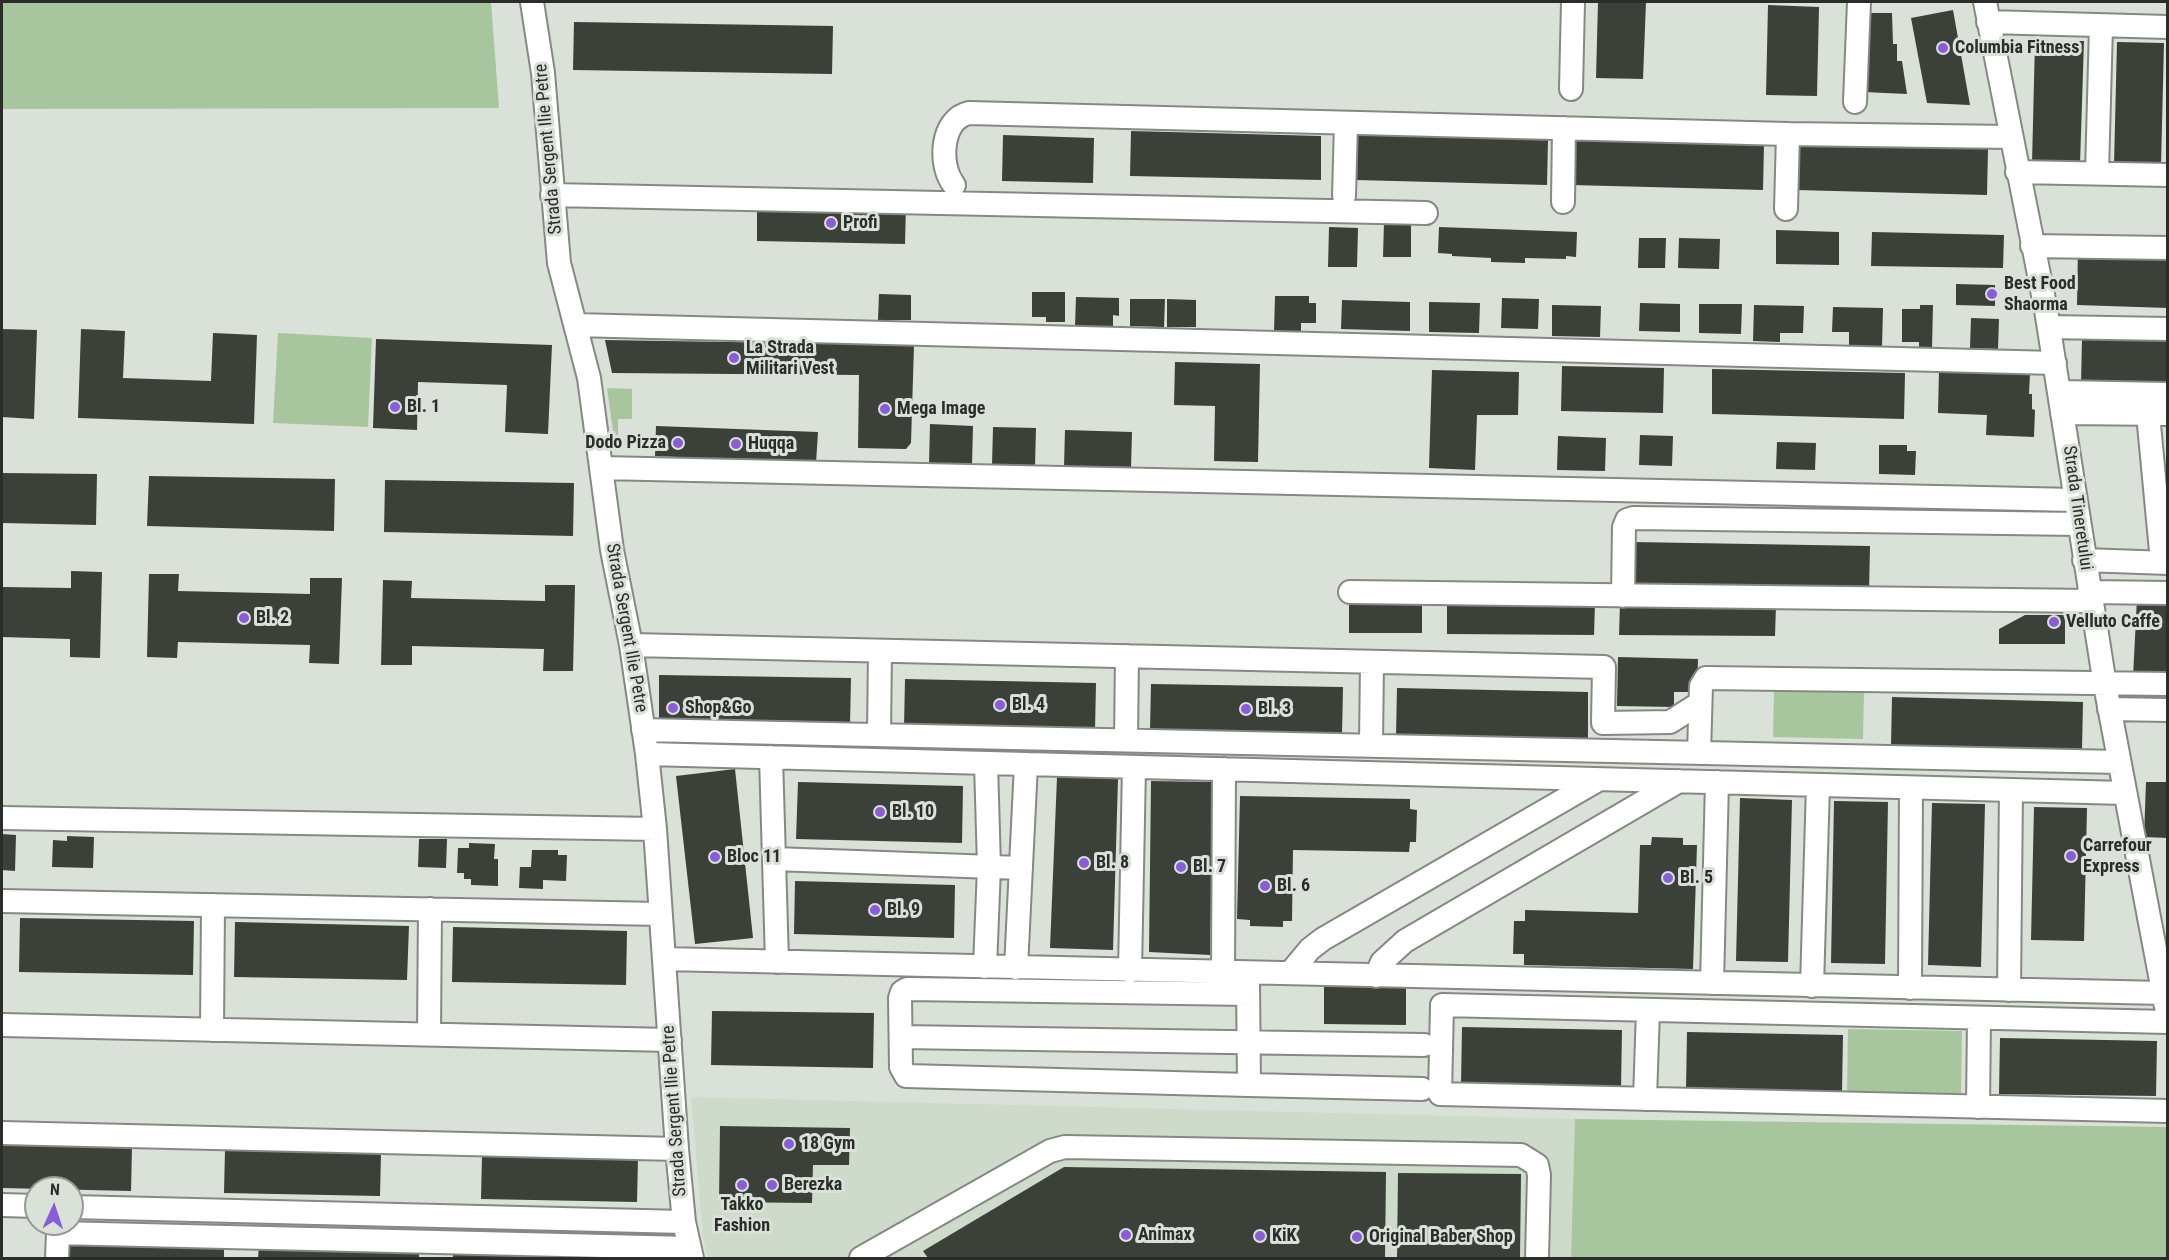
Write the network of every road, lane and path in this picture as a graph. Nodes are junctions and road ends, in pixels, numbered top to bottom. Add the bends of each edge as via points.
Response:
1 (532, 2) edge
2 (1573, 2) edge
3 (1859, 2) edge
4 (1987, 12) edge
5 (2101, 26) junction
6 (2168, 27) edge
7 (1571, 89) dead end
8 (1856, 102) dead end
9 (1346, 123) junction
10 (1564, 129) junction
11 (1788, 134) junction
12 (2010, 137) junction
13 (2017, 172) junction
14 (2097, 173) junction
15 (2168, 174) edge
16 (954, 185) dead end
17 (552, 195) junction
18 (1344, 196) dead end
19 (1563, 202) dead end
20 (1786, 209) dead end
21 (1426, 213) dead end
22 (2032, 246) junction
23 (2168, 248) edge
24 (575, 325) junction
25 (2049, 327) junction
26 (2168, 329) edge
27 (2055, 363) junction
28 (2168, 394) edge
29 (2061, 403) junction
30 (2158, 414) edge
31 (601, 468) junction
32 (2075, 500) junction
33 (2079, 524) junction
34 (2084, 560) junction
35 (2165, 563) edge
36 (1350, 592) dead end
37 (2168, 593) edge
38 (1623, 596) junction
39 (2090, 596) junction
40 (631, 645) junction
41 (880, 651) junction
42 (1128, 656) junction
43 (1372, 662) junction
44 (2168, 684) edge
45 (2105, 685) junction
46 (1700, 703) junction
47 (2109, 709) junction
48 (2168, 710) edge
49 (644, 730) junction
50 (879, 735) junction
51 (1126, 740) junction
52 (1371, 745) junction
53 (1699, 753) junction
54 (647, 754) junction
55 (771, 758) junction
56 (2119, 762) junction
57 (986, 763) junction
58 (1026, 764) junction
59 (1134, 767) junction
60 (1224, 769) junction
61 (1599, 779) junction
62 (1679, 781) junction
63 (1717, 782) junction
64 (1818, 785) junction
65 (1911, 788) junction
66 (2011, 790) junction
67 (2125, 793) junction
68 (2, 818) edge
69 (655, 830) junction
70 (774, 859) junction
71 (988, 867) junction
72 (1021, 868) junction
73 (2, 901) edge
74 (213, 905) junction
75 (430, 909) junction
76 (660, 914) junction
77 (664, 959) junction
78 (2162, 960) edge
79 (777, 962) junction
80 (985, 968) junction
81 (1016, 968) junction
82 (1130, 971) junction
83 (1290, 973) junction
84 (1223, 974) junction
85 (1376, 976) junction
86 (1248, 984) junction
87 (1712, 984) junction
88 (1812, 986) junction
89 (1910, 988) junction
90 (2009, 990) junction
91 (2163, 993) junction
92 (1648, 1010) junction
93 (2168, 1016) edge
94 (1979, 1018) junction
95 (2168, 1022) edge
96 (2, 1025) edge
97 (212, 1030) junction
98 (429, 1034) junction
99 (901, 1037) junction
100 (670, 1040) junction
101 (1248, 1040) junction
102 (1424, 1045) dead end
103 (1249, 1085) junction
104 (1422, 1089) dead end
105 (1645, 1099) junction
106 (1977, 1107) junction
107 (2168, 1111) edge
108 (2, 1133) edge
109 (677, 1149) junction
110 (2, 1205) edge
111 (24, 1206) edge
112 (84, 1207) edge
113 (684, 1222) junction
114 (644, 1253) edge
115 (691, 1253) edge
116 (57, 1258) edge
117 (861, 1258) edge
118 (1538, 1258) edge

1 - 17 street, Strada Sergent Ilie Petre via 543,73
2 - 7 street
3 - 8 street
4 - 5 street
4 - 12 street, Strada Tineretului
5 - 6 street
5 - 14 street
9 - 10 street
9 - 16 street via 969,113 960,115 947,132 947,177
9 - 18 street
10 - 11 street
10 - 19 street
11 - 12 street
11 - 20 street
12 - 13 street, Strada Tineretului
13 - 14 street
13 - 22 street, Strada Tineretului
14 - 15 street
17 - 21 street
17 - 24 street, Strada Sergent Ilie Petre via 559,263
22 - 23 street
22 - 25 street, Strada Tineretului
24 - 27 street
24 - 31 street, Strada Sergent Ilie Petre via 590,378
25 - 26 street
25 - 27 street, Strada Tineretului
27 - 29 street, Strada Tineretului
28 - 29 street
29 - 30 street
29 - 32 street, Strada Tineretului
30 - 35 street
31 - 32 street
31 - 40 street, Strada Sergent Ilie Petre
32 - 33 street, Strada Tineretului
33 - 34 street, Strada Tineretului
33 - 38 street via 1633,518 1624,527
34 - 35 street
34 - 39 street, Strada Tineretului
36 - 38 street
37 - 39 street
38 - 39 street
39 - 45 street, Strada Tineretului
40 - 41 street
40 - 49 street, Strada Sergent Ilie Petre
41 - 42 street
41 - 50 street
42 - 43 street
42 - 51 street
43 - 46 street via 1604,667 1603,723 1670,722
43 - 52 street
44 - 45 street
45 - 46 street via 1717,677 1706,678
45 - 47 street, Strada Tineretului
46 - 53 street
47 - 48 street
47 - 56 street, Strada Tineretului
49 - 50 street
49 - 54 street, Strada Sergent Ilie Petre
50 - 51 street
51 - 52 street
52 - 53 street
53 - 56 street
54 - 55 street
54 - 69 street, Strada Sergent Ilie Petre
55 - 57 street
55 - 70 street
56 - 67 street, Strada Tineretului
57 - 58 street
57 - 71 street
58 - 59 street
58 - 72 street
59 - 60 street
59 - 82 street
60 - 61 street
60 - 84 street
61 - 62 street
61 - 83 street via 1323,939
62 - 63 street
62 - 85 street via 1405,941 1382,962
63 - 64 street
63 - 87 street
64 - 65 street
64 - 88 street
65 - 66 street
65 - 89 street
66 - 67 street
66 - 90 street
67 - 78 street, Strada Tineretului
68 - 69 street
69 - 76 street, Strada Sergent Ilie Petre
70 - 71 street
70 - 79 street
71 - 72 street
71 - 80 street
72 - 81 street
73 - 74 street
74 - 75 street
74 - 97 street
75 - 76 street
75 - 98 street
76 - 77 street, Strada Sergent Ilie Petre
77 - 79 street
77 - 100 street, Strada Sergent Ilie Petre
78 - 91 street, Strada Tineretului
79 - 80 street
80 - 81 street
81 - 82 street
82 - 84 street
83 - 85 street
83 - 86 street
84 - 86 street
85 - 87 street
86 - 99 street via 907,989 900,998
86 - 101 street
87 - 88 street
88 - 89 street
89 - 90 street
90 - 91 street
91 - 93 street, Strada Tineretului
92 - 94 street
92 - 105 street
92 - 105 street via 1442,1005 1440,1094
94 - 95 street
94 - 106 street
96 - 97 street
97 - 98 street
98 - 100 street
99 - 101 street
99 - 103 street via 901,1067 906,1076
100 - 109 street, Strada Sergent Ilie Petre
101 - 102 street
101 - 103 street
103 - 104 street
105 - 106 street
106 - 107 street
108 - 109 street
109 - 113 street, Strada Sergent Ilie Petre
110 - 111 street
112 - 113 street
113 - 115 street, Strada Sergent Ilie Petre
114 - 115 street
114 - 116 street via 58,1233
117 - 118 street via 1050,1151 1065,1147 1521,1155 1537,1165 1539,1175

